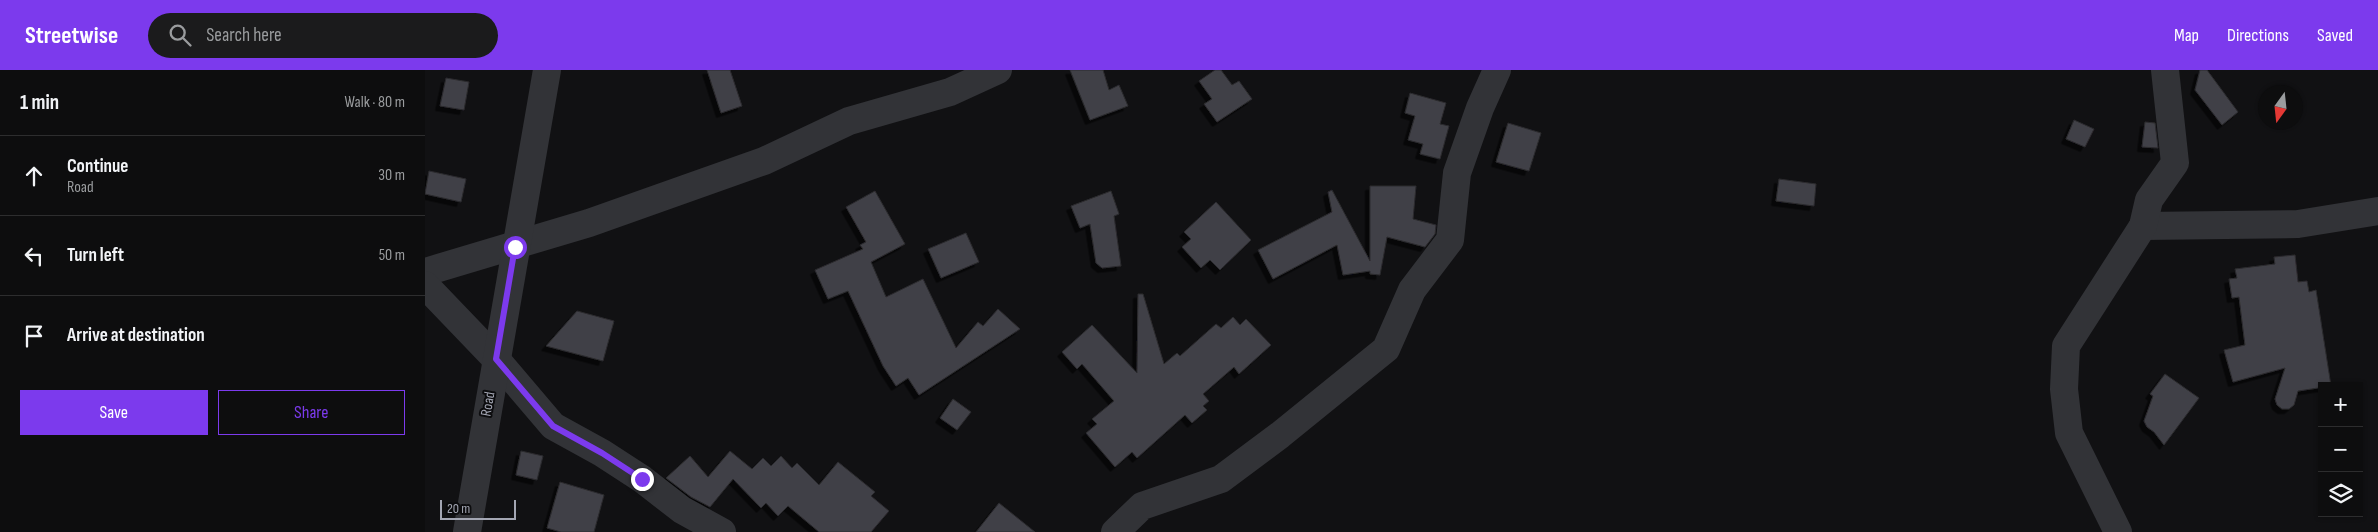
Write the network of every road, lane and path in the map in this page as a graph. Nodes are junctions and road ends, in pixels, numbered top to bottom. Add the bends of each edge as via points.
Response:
1 (547, 70) edge
2 (998, 70) edge
3 (1497, 70) edge
4 (2165, 70) edge
5 (2378, 211) edge
6 (2143, 226) junction
7 (515, 247) junction
8 (425, 272) edge
9 (425, 285) edge
10 (496, 359) junction
11 (467, 532) edge
12 (722, 532) edge
13 (1115, 532) edge
14 (2118, 532) edge

1 - 7 street, Road
2 - 7 street via 950,92 849,121 764,162
3 - 13 street via 1457,173 1450,240 1412,290 1385,350 1221,479 1143,506
4 - 6 street via 2175,163 2149,200
5 - 6 street via 2298,224
6 - 14 street via 2066,346 2064,389 2069,433
7 - 8 street
7 - 10 street, Road
9 - 10 street
10 - 11 street, Road
10 - 12 street via 553,426 602,453 682,510

